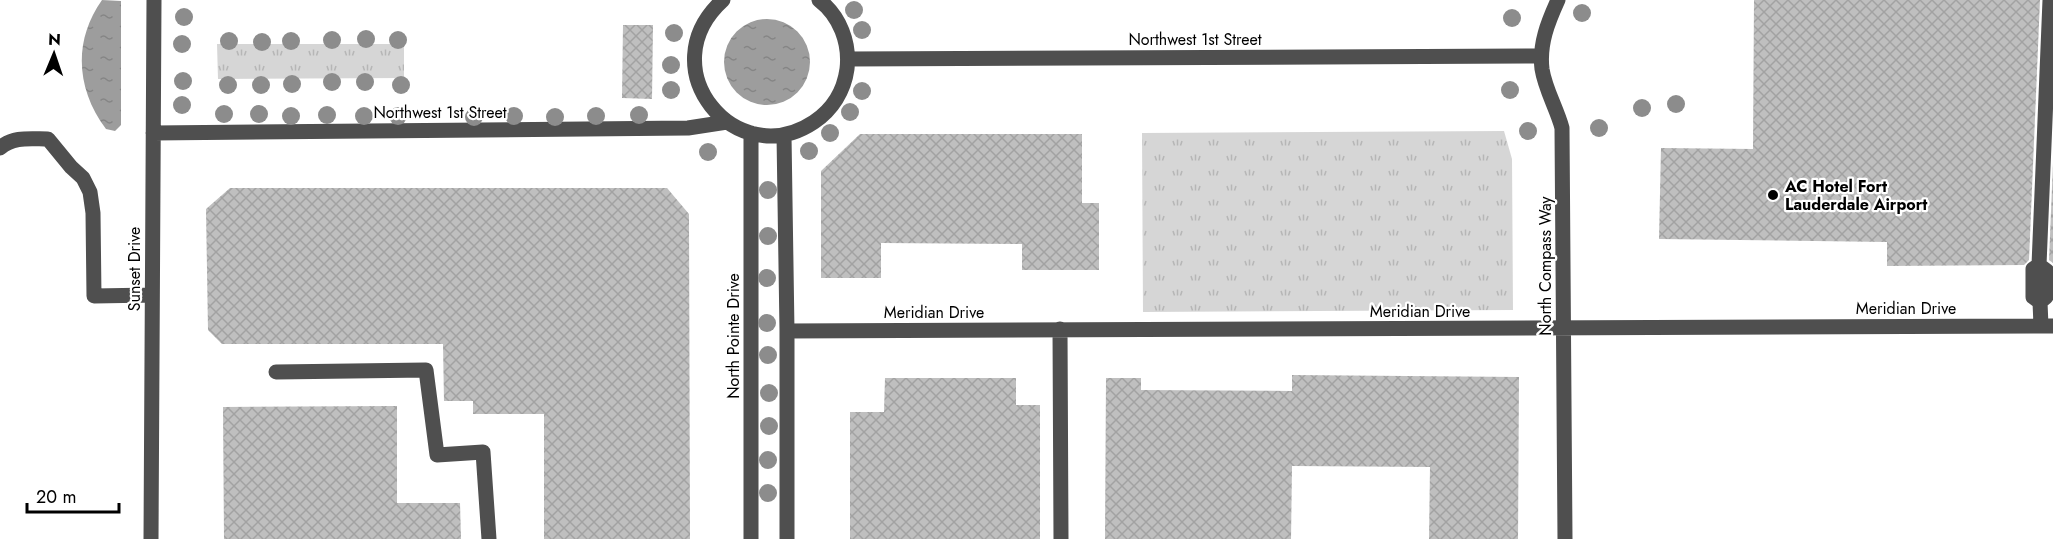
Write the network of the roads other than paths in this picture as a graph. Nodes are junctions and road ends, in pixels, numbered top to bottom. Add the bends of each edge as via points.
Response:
1 (154, 0) edge
2 (723, 0) edge
3 (819, 0) edge
4 (1558, 0) edge
5 (2050, 0) edge
6 (1541, 56) junction
7 (848, 59) junction
8 (727, 122) junction
9 (153, 133) junction
10 (750, 133) junction
11 (784, 135) junction
12 (0, 148) edge
13 (152, 295) junction
14 (2047, 326) edge
15 (1059, 329) junction
16 (1563, 329) junction
17 (787, 331) junction
18 (276, 372) dead end
19 (151, 539) edge
20 (489, 539) edge
21 (751, 539) edge
22 (787, 539) edge
23 (1061, 539) edge
24 (1565, 539) edge

1 - 9 street, Sunset Drive
2 - 8 street via 710,12 698,34 694,58 698,82 709,105
3 - 7 street via 836,18 845,38
4 - 6 street, North Compass Way via 1543,38
5 - 14 street via 2039,265 2047,271 2046,297 2040,302
6 - 7 street, Northwest 1st Street
6 - 16 street, North Compass Way via 1542,71 1562,128
7 - 11 street via 845,81 836,100 822,116
8 - 9 street, Northwest 1st Street via 688,128
8 - 10 street
9 - 13 street, Sunset Drive
10 - 11 street
10 - 21 street, North Pointe Drive
11 - 17 street
12 - 13 street via 20,139 48,139 83,178 93,213 94,296
13 - 19 street, Sunset Drive
14 - 16 street, Meridian Drive
15 - 16 street, Meridian Drive
15 - 17 street, Meridian Drive
15 - 23 street
16 - 24 street, North Compass Way
17 - 22 street
18 - 20 street via 426,370 437,455 483,452

